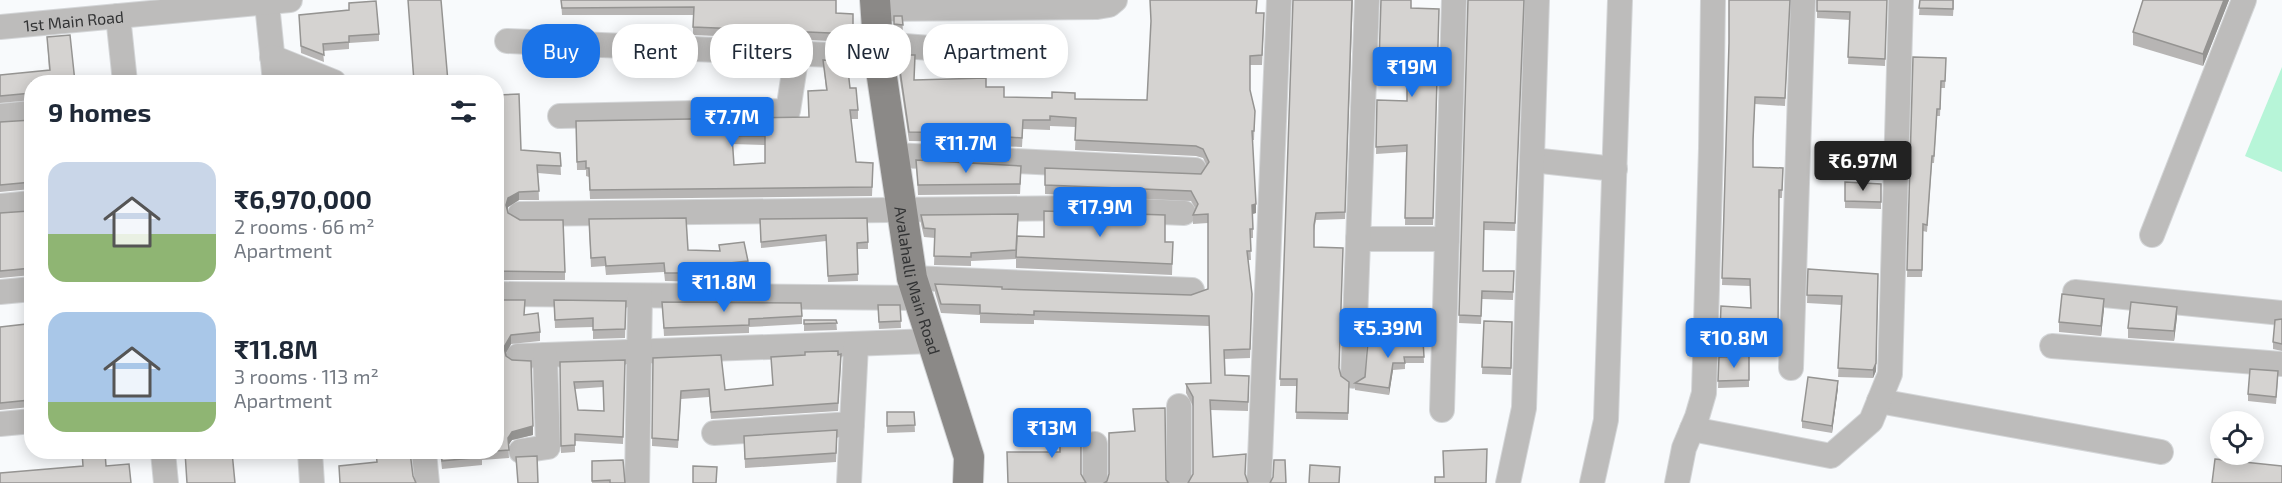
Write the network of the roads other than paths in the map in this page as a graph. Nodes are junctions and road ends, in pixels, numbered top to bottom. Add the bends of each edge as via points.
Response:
1 (1115, 0) edge
2 (1279, 0) edge
3 (1367, 0) edge
4 (1454, 0) edge
5 (1538, 0) edge
6 (1620, 0) edge
7 (1713, 0) edge
8 (1803, 0) edge
9 (1901, 0) edge
10 (2244, 0) edge
11 (278, 2) edge
12 (217, 4) edge
13 (875, 4) edge
14 (76, 10) edge
15 (130, 11) edge
16 (877, 24) edge
17 (0, 27) edge
18 (507, 41) dead end
19 (710, 49) edge
20 (272, 57) junction
21 (125, 75) edge
22 (274, 75) edge
23 (317, 75) edge
24 (794, 78) edge
25 (883, 78) edge
26 (24, 114) edge
27 (0, 116) edge
28 (560, 116) dead end
29 (894, 156) junction
30 (1532, 160) junction
31 (1615, 169) junction
32 (1195, 170) dead end
33 (24, 204) edge
34 (0, 206) edge
35 (901, 209) junction
36 (1184, 213) dead end
37 (520, 214) dead end
38 (2152, 235) dead end
39 (1447, 238) junction
40 (1358, 239) junction
41 (915, 288) junction
42 (24, 290) edge
43 (1192, 290) dead end
44 (0, 292) edge
45 (2075, 292) dead end
46 (504, 294) edge
47 (640, 296) junction
48 (2282, 313) edge
49 (932, 341) junction
50 (856, 345) junction
51 (2052, 346) dead end
52 (639, 352) junction
53 (545, 355) junction
54 (518, 356) dead end
55 (2282, 364) edge
56 (1791, 369) dead end
57 (1353, 376) dead end
58 (1879, 401) junction
59 (1179, 406) dead end
60 (1442, 410) dead end
61 (24, 422) edge
62 (0, 424) edge
63 (852, 424) junction
64 (1692, 429) junction
65 (714, 433) dead end
66 (1095, 444) dead end
67 (521, 451) dead end
68 (2161, 452) dead end
69 (163, 459) edge
70 (310, 459) edge
71 (425, 459) edge
72 (166, 483) edge
73 (312, 483) edge
74 (427, 483) edge
75 (637, 483) edge
76 (849, 483) edge
77 (968, 483) edge
78 (1095, 483) edge
79 (1179, 483) edge
80 (1259, 483) edge
81 (1508, 483) edge
82 (1592, 483) edge
83 (1677, 483) edge

1 - 13 street via 1097,7
2 - 80 street
3 - 40 street
4 - 39 street
5 - 30 street
6 - 31 street
7 - 64 street via 1704,393
8 - 56 street
9 - 58 street via 1890,374
10 - 38 street
11 - 12 street, 1st Main Road
11 - 20 street
12 - 15 street, 1st Main Road
13 - 16 main road, Avalahalli Main Road
14 - 15 street, 1st Main Road
14 - 17 street, 1st Main Road
15 - 21 street
18 - 19 street
20 - 22 street
20 - 23 street
24 - 28 street via 788,111
25 - 29 main road, Avalahalli Main Road
26 - 27 street
29 - 32 street
29 - 35 main road, Avalahalli Main Road
30 - 31 street
30 - 81 street via 1524,408
31 - 82 street via 1606,420
33 - 34 street
35 - 36 street via 1074,208
35 - 37 street
35 - 41 main road, Avalahalli Main Road
39 - 40 street
39 - 60 street
40 - 57 street
41 - 43 street
41 - 47 street
41 - 49 main road, Avalahalli Main Road
42 - 44 street
45 - 48 street
46 - 47 street
47 - 52 street
49 - 50 street
49 - 77 main road, Avalahalli Main Road via 969,458
50 - 52 street
50 - 63 street
51 - 55 street
52 - 53 street
52 - 75 street
53 - 54 street
53 - 67 street via 548,447
58 - 64 street via 1871,421 1831,456
58 - 68 street
59 - 79 street
61 - 62 street
63 - 65 street
63 - 76 street
64 - 83 street
66 - 78 street
69 - 72 street
70 - 73 street
71 - 74 street

